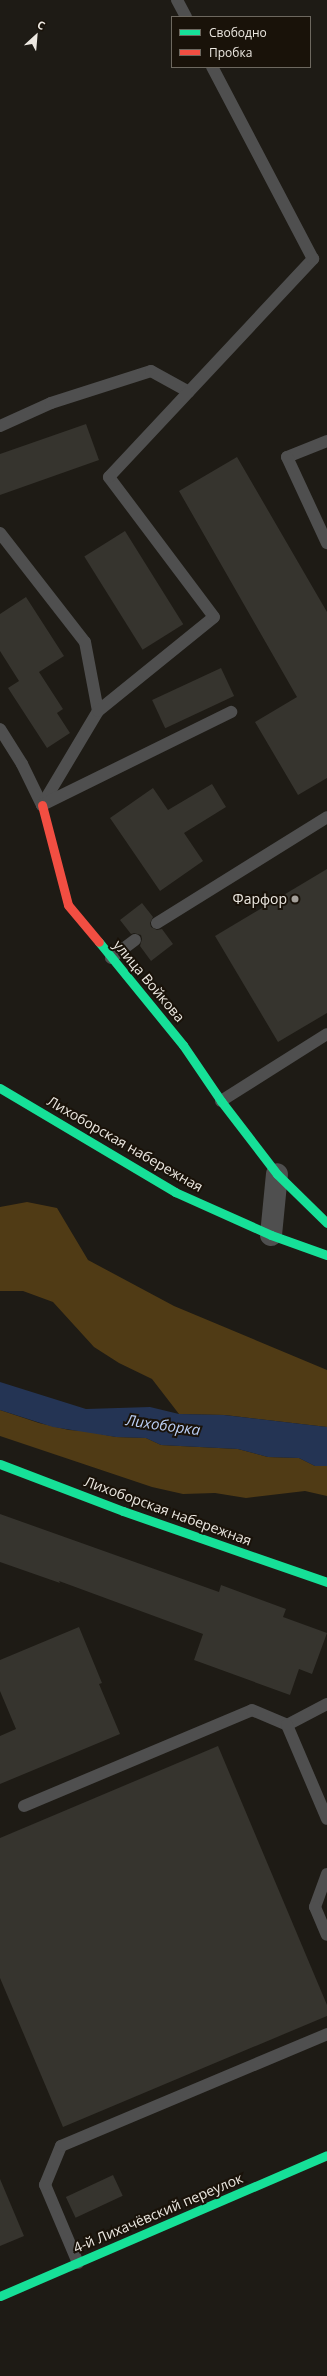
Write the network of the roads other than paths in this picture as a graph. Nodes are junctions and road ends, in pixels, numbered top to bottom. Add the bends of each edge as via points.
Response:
1 (177, 0) edge
2 (185, 16) edge
3 (213, 68) edge
4 (189, 392) junction
5 (0, 426) edge
6 (327, 441) edge
7 (0, 533) edge
8 (327, 543) edge
9 (98, 711) junction
10 (232, 712) dead end
11 (0, 729) edge
12 (42, 805) junction
13 (327, 817) edge
14 (157, 923) dead end
15 (135, 940) dead end
16 (111, 958) junction
17 (327, 1034) edge
18 (0, 1088) edge
19 (220, 1102) junction
20 (277, 1174) junction
21 (327, 1223) edge
22 (271, 1235) junction
23 (327, 1255) edge
24 (0, 1464) edge
25 (327, 1582) edge
26 (327, 1704) edge
27 (287, 1725) junction
28 (24, 1806) dead end
29 (327, 1819) edge
30 (327, 1874) edge
31 (327, 1934) edge
32 (327, 2034) edge
33 (327, 2155) edge
34 (78, 2263) junction
35 (0, 2296) edge

1 - 2 lane
3 - 4 lane via 313,259
4 - 5 lane via 151,371 51,403
4 - 9 lane via 109,476 214,617
6 - 8 lane via 287,457
7 - 9 lane via 85,642
9 - 12 lane
10 - 12 lane
11 - 12 lane, улица Войкова via 22,764
12 - 16 street, улица Войкова via 68,906
13 - 14 lane
15 - 16 lane
16 - 19 street, улица Войкова via 183,1045
17 - 19 lane
18 - 22 street, Лихоборская набережная via 175,1192
19 - 20 street, улица Войкова
20 - 21 street, улица Войкова
20 - 22 street
22 - 23 street, Лихоборская набережная
24 - 25 street, Лихоборская набережная via 122,1511
26 - 27 lane
27 - 28 lane via 252,1710
27 - 29 lane
30 - 31 lane via 315,1907
32 - 34 lane via 61,2146 45,2185
33 - 34 street, 4-й Лихачёвский переулок
34 - 35 street, 4-й Лихачёвский переулок

